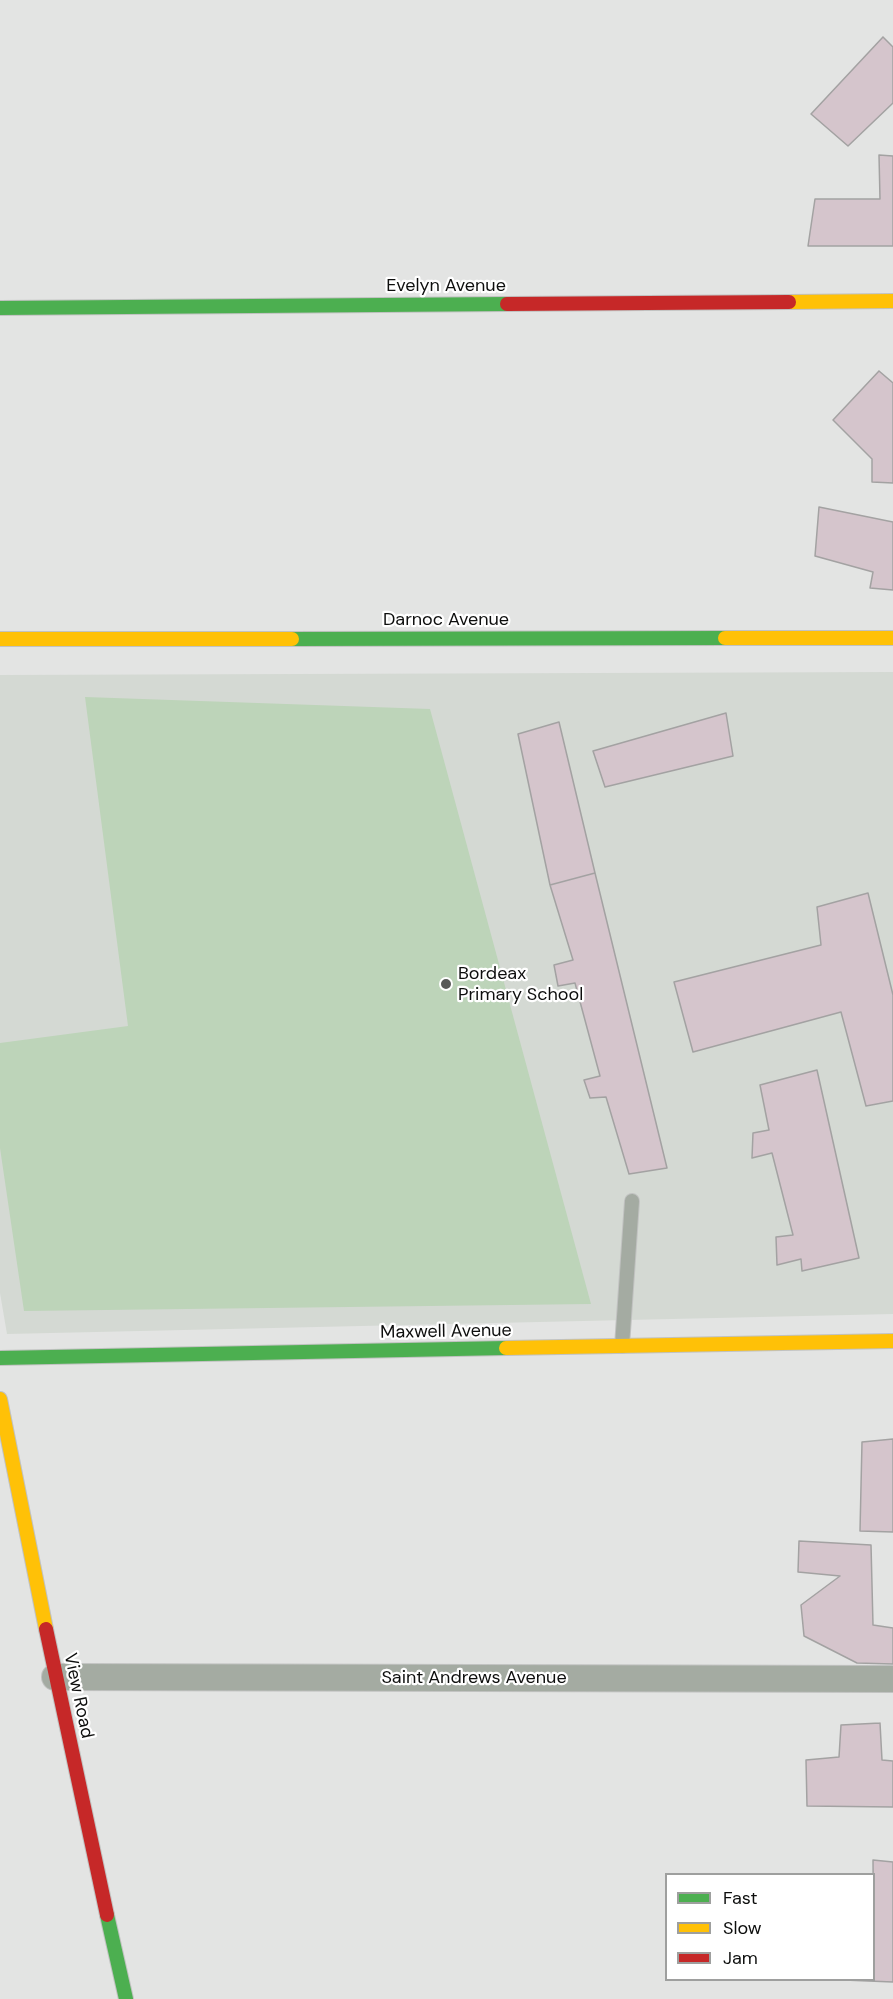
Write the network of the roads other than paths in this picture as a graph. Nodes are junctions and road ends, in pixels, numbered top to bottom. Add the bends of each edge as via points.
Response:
1 (893, 301) edge
2 (0, 308) edge
3 (893, 638) edge
4 (0, 639) edge
5 (632, 1201) dead end
6 (893, 1341) edge
7 (622, 1346) junction
8 (0, 1358) edge
9 (0, 1399) edge
10 (55, 1677) junction
11 (893, 1679) edge
12 (126, 1999) edge

1 - 2 street, Evelyn Avenue
3 - 4 street, Darnoc Avenue
5 - 7 lane
6 - 7 street, Maxwell Avenue
7 - 8 street, Maxwell Avenue
9 - 10 street, View Road
10 - 11 street, Saint Andrews Avenue
10 - 12 street, View Road

